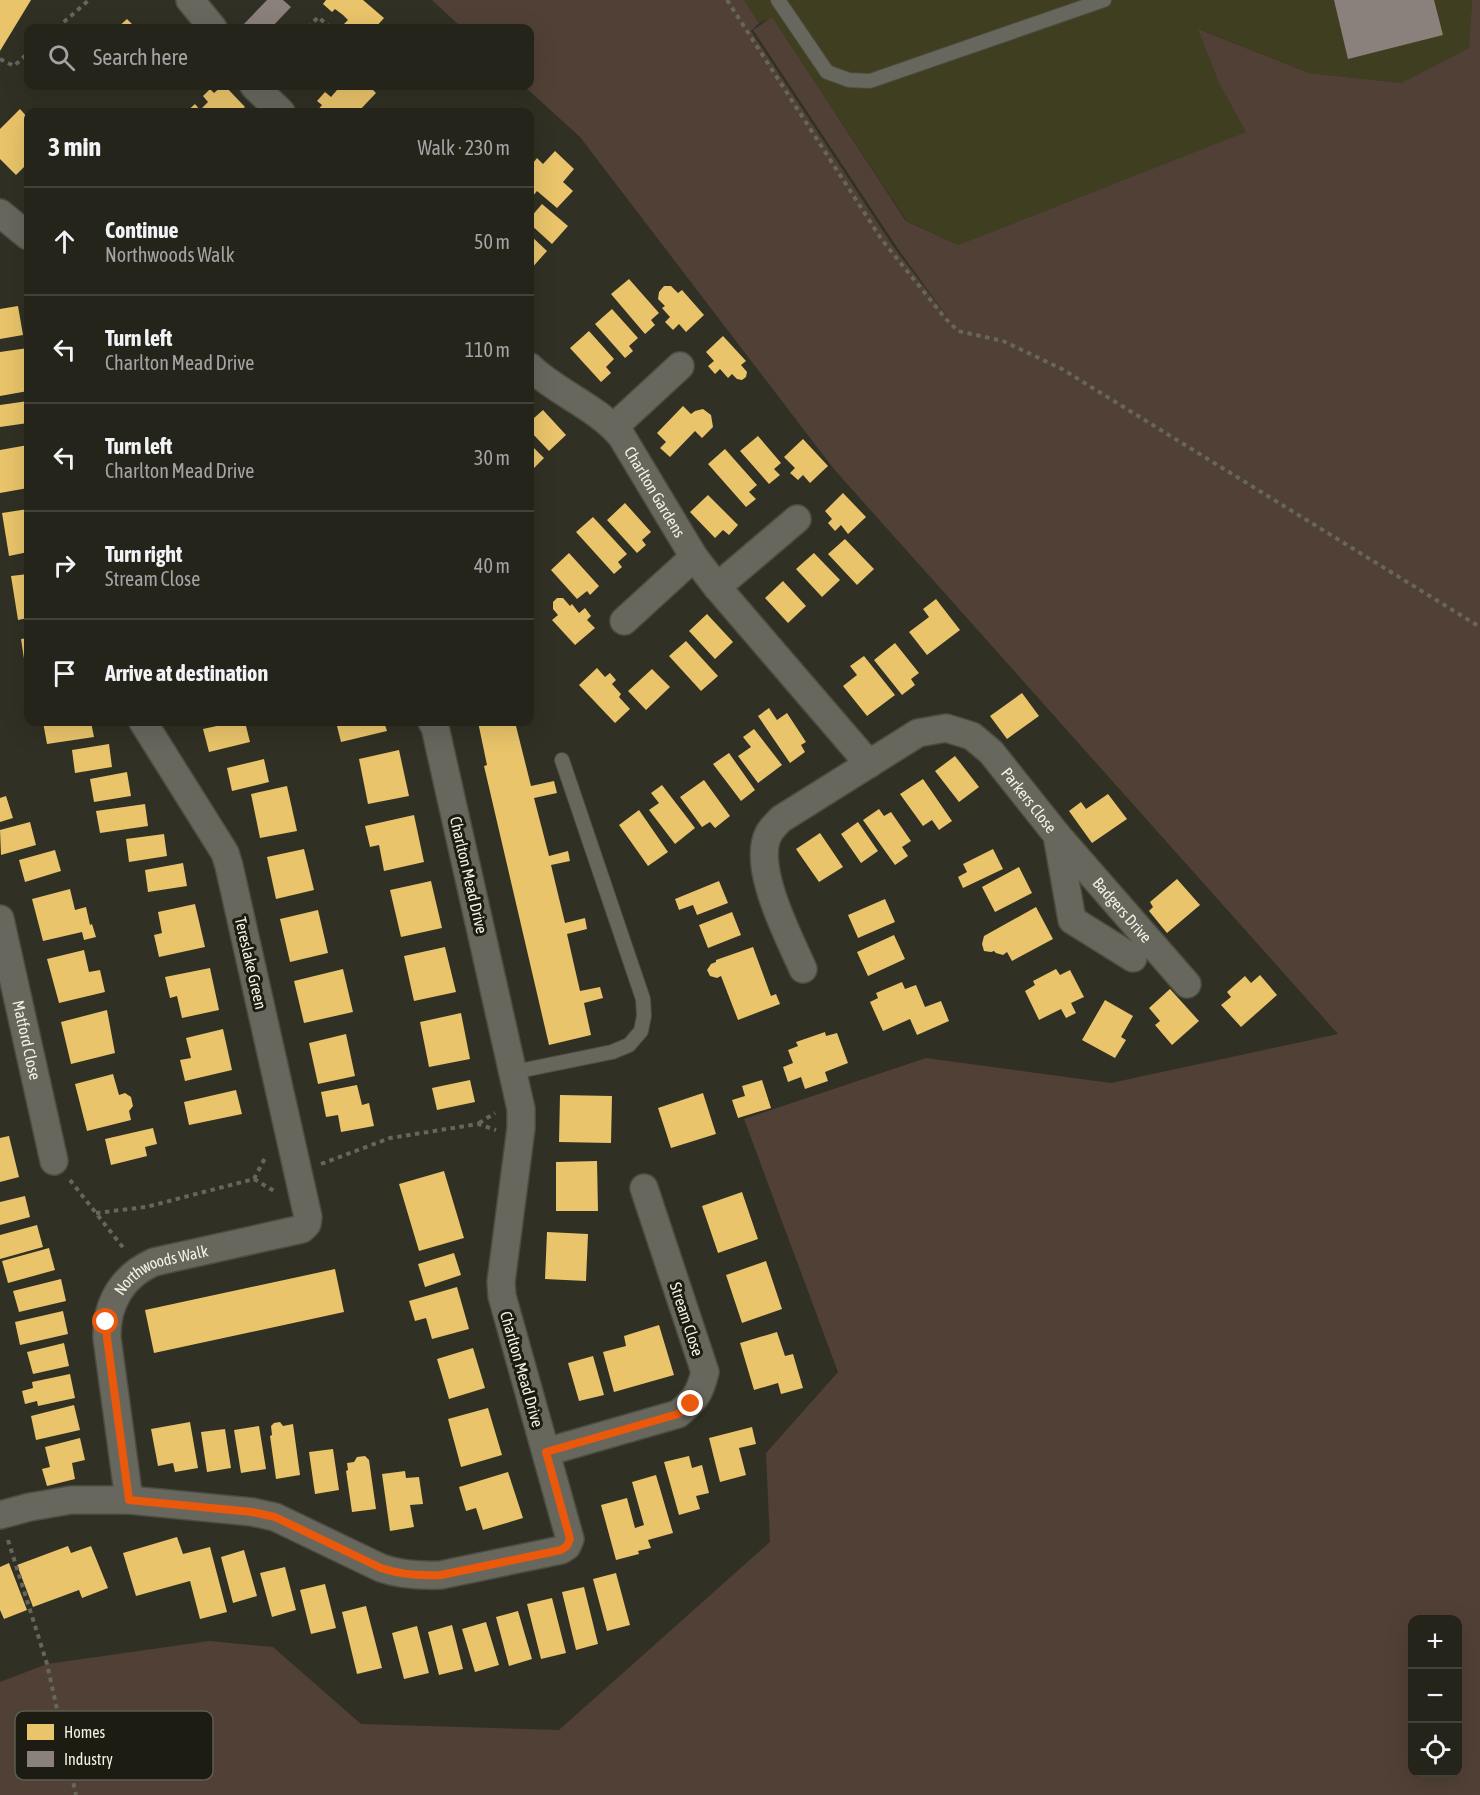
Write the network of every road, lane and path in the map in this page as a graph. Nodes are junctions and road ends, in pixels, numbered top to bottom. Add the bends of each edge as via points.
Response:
1 (89, 0) edge
2 (190, 0) edge
3 (727, 0) edge
4 (778, 0) edge
5 (1104, 0) edge
6 (62, 24) edge
7 (210, 24) edge
8 (312, 24) edge
9 (326, 24) edge
10 (24, 57) edge
11 (0, 59) edge
12 (264, 90) edge
13 (278, 108) edge
14 (0, 213) edge
15 (24, 233) edge
16 (534, 372) edge
17 (674, 379) dead end
18 (614, 427) junction
19 (797, 519) dead end
20 (694, 557) junction
21 (717, 587) junction
22 (624, 621) dead end
23 (1480, 627) edge
24 (146, 726) edge
25 (434, 726) edge
26 (562, 760) dead end
27 (869, 764) junction
28 (1057, 835) junction
29 (0, 919) edge
30 (1133, 958) dead end
31 (803, 969) dead end
32 (1187, 984) dead end
33 (514, 1072) junction
34 (286, 1118) junction
35 (520, 1139) junction
36 (54, 1161) joint
37 (298, 1173) junction
38 (644, 1188) dead end
39 (96, 1213) junction
40 (307, 1224) joint
41 (140, 1268) junction
42 (546, 1452) junction
43 (129, 1500) junction
44 (4, 1527) edge
45 (57, 1711) edge
46 (73, 1780) edge
47 (76, 1795) edge

1 - 6 path
2 - 7 street
3 - 23 path via 882,240 958,331 1003,341 1062,369
4 - 5 lane via 827,72 849,80 870,81
8 - 9 path via 318,17
10 - 11 path via 14,66
12 - 13 street
14 - 15 street
16 - 18 street, Charlton Gardens
17 - 18 street
18 - 20 street, Charlton Gardens
19 - 21 street
20 - 21 street, Charlton Gardens
20 - 22 street
21 - 27 street
24 - 34 street, Tereslake Green via 230,866
25 - 33 street, Charlton Mead Drive
26 - 33 lane via 643,999 644,1016 641,1031 628,1045 612,1052
27 - 28 street, Parkers Close via 918,733 946,728 972,736 991,752
27 - 31 street, Parkers Close via 781,819 768,834 764,857 767,881
28 - 30 street, Parkers Close via 1072,920
28 - 32 street, Badgers Drive
29 - 36 street, Matford Close
33 - 35 street, Charlton Mead Drive via 521,1109
34 - 37 street, Tereslake Green
34 - 39 path via 254,1179 146,1207
35 - 37 path via 478,1124 390,1138
35 - 42 street, Charlton Mead Drive via 502,1296
36 - 39 path
37 - 40 street, Tereslake Green
38 - 42 street, Stream Close via 705,1372 700,1391 678,1414
39 - 41 path
40 - 41 street, Northwoods Walk via 302,1229
41 - 43 street, Northwoods Walk via 113,1299 106,1322
42 - 43 street, Charlton Mead Drive via 570,1539 567,1546 441,1575 396,1573 381,1568 275,1517
43 - 44 street, Charlton Mead Drive via 71,1500 30,1507
44 - 45 path via 47,1664
46 - 47 path

